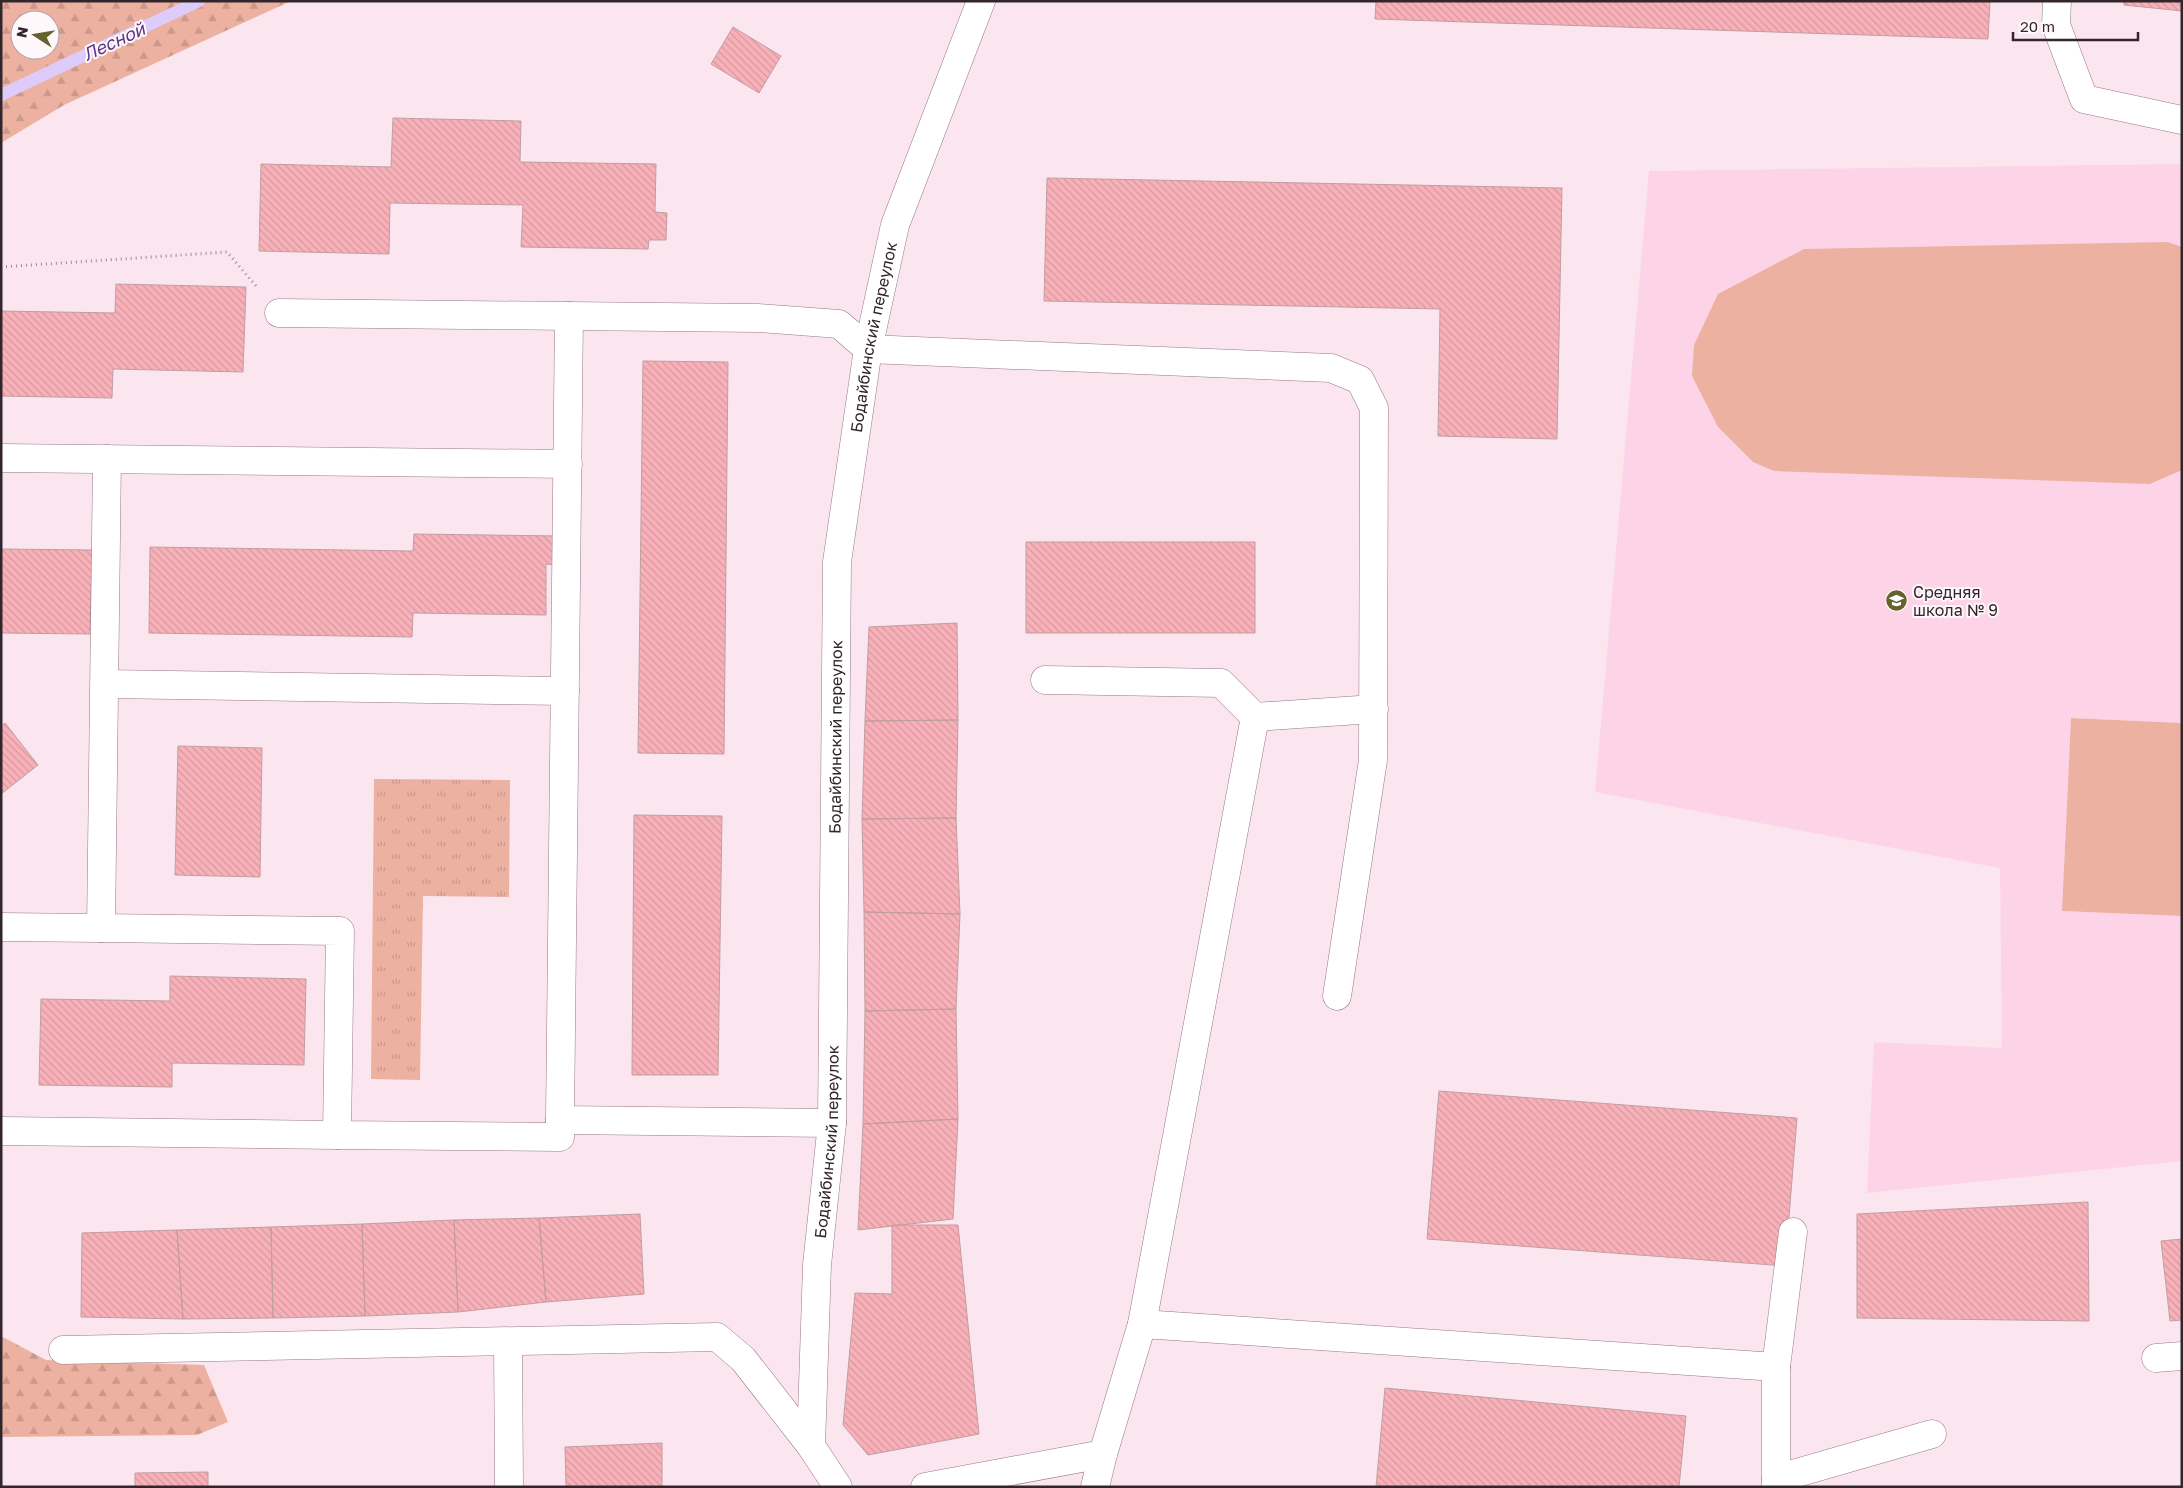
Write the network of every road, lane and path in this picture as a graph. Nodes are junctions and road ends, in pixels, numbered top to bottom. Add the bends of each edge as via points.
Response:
1 (981, 1) edge
2 (2057, 1) edge
3 (2182, 120) edge
4 (1, 267) edge
5 (279, 313) joint
6 (569, 316) junction
7 (868, 349) junction
8 (1, 458) edge
9 (107, 459) junction
10 (568, 464) junction
11 (1045, 680) dead end
12 (105, 684) junction
13 (565, 690) junction
14 (1374, 709) junction
15 (1255, 717) junction
16 (1, 927) edge
17 (101, 928) junction
18 (1337, 996) dead end
19 (560, 1120) junction
20 (832, 1123) junction
21 (2, 1131) dead end
22 (337, 1135) junction
23 (1793, 1232) dead end
24 (1142, 1324) junction
25 (508, 1342) junction
26 (63, 1350) dead end
27 (1776, 1367) junction
28 (1932, 1434) dead end
29 (811, 1446) junction
30 (1103, 1454) junction
31 (1776, 1483) edge
32 (509, 1487) edge
33 (838, 1487) edge
34 (925, 1487) edge
35 (1095, 1487) edge

1 - 7 street, Бодайбинский переулок via 895,225
2 - 3 street via 2056,25 2084,99
4 - 5 path via 227,252
5 - 6 street
6 - 7 street via 758,318 839,324
6 - 10 street
7 - 14 street via 1331,368 1360,380 1374,408
7 - 20 street, Бодайбинский переулок via 837,562
8 - 9 street
9 - 10 street
9 - 12 street
10 - 13 street
11 - 15 street via 1222,683
12 - 13 street
12 - 17 street
13 - 19 street
14 - 15 street
14 - 18 street via 1374,760
15 - 24 street
16 - 17 street
17 - 22 street via 340,930
19 - 20 street
19 - 22 street via 560,1137
20 - 29 street, Бодайбинский переулок via 816,1264
21 - 22 street
23 - 27 street
24 - 27 street
24 - 30 street
25 - 26 street
25 - 29 street via 716,1337 743,1359
25 - 32 street
27 - 31 street
28 - 31 street
29 - 33 street
30 - 34 street
30 - 35 street

